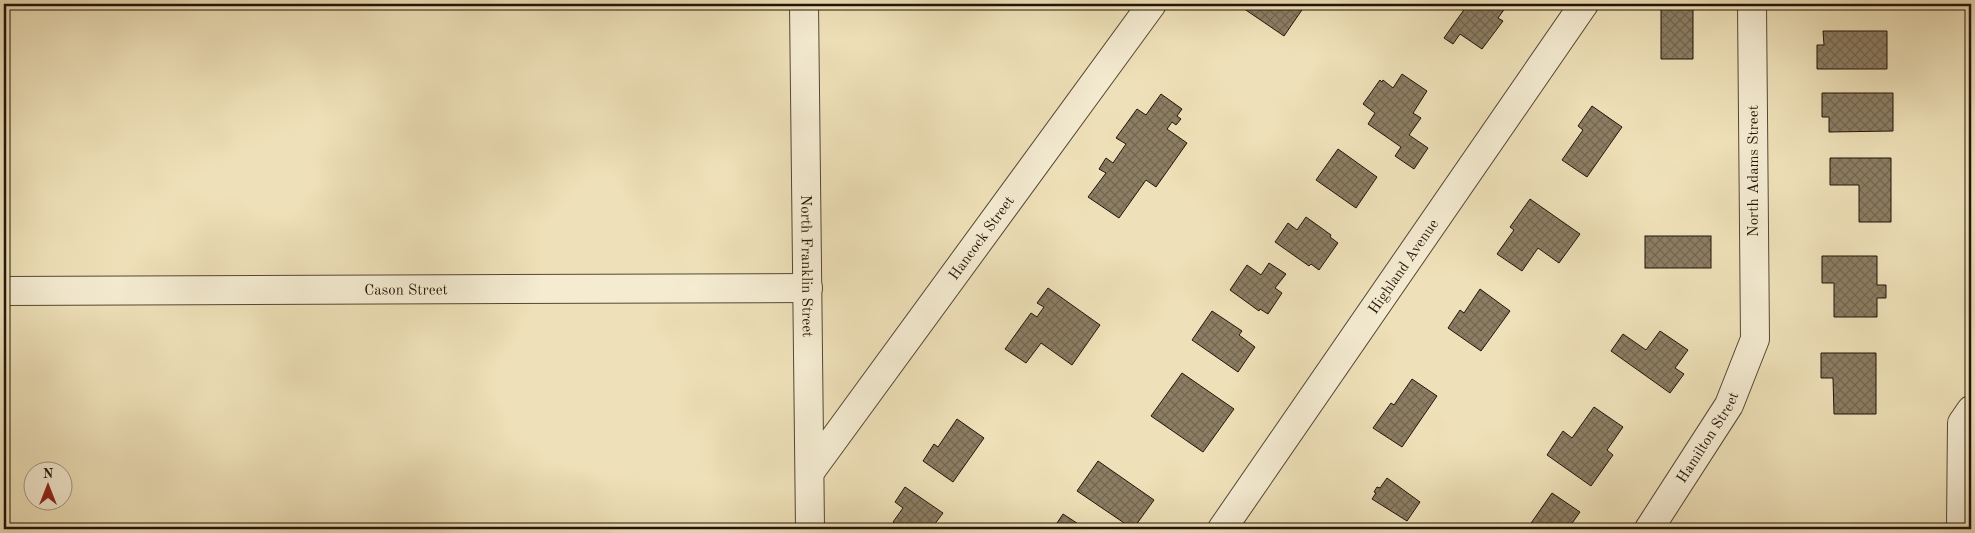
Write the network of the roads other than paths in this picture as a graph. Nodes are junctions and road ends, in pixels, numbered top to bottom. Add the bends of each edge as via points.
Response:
1 (804, 4) edge
2 (1152, 4) edge
3 (1584, 4) edge
4 (1752, 4) edge
5 (808, 288) junction
6 (4, 291) edge
7 (1755, 339) joint
8 (1971, 410) edge
9 (810, 472) junction
10 (810, 529) edge
11 (1222, 529) edge
12 (1648, 529) edge
13 (1961, 529) edge

1 - 5 street, North Franklin Street
2 - 9 street, Hancock Street
3 - 11 street, Highland Avenue
4 - 7 street, North Adams Street
5 - 6 street, Cason Street
5 - 9 street, North Franklin Street
7 - 12 street, Hamilton Street via 1729,405
8 - 13 street via 1962,423
9 - 10 street, North Franklin Street

